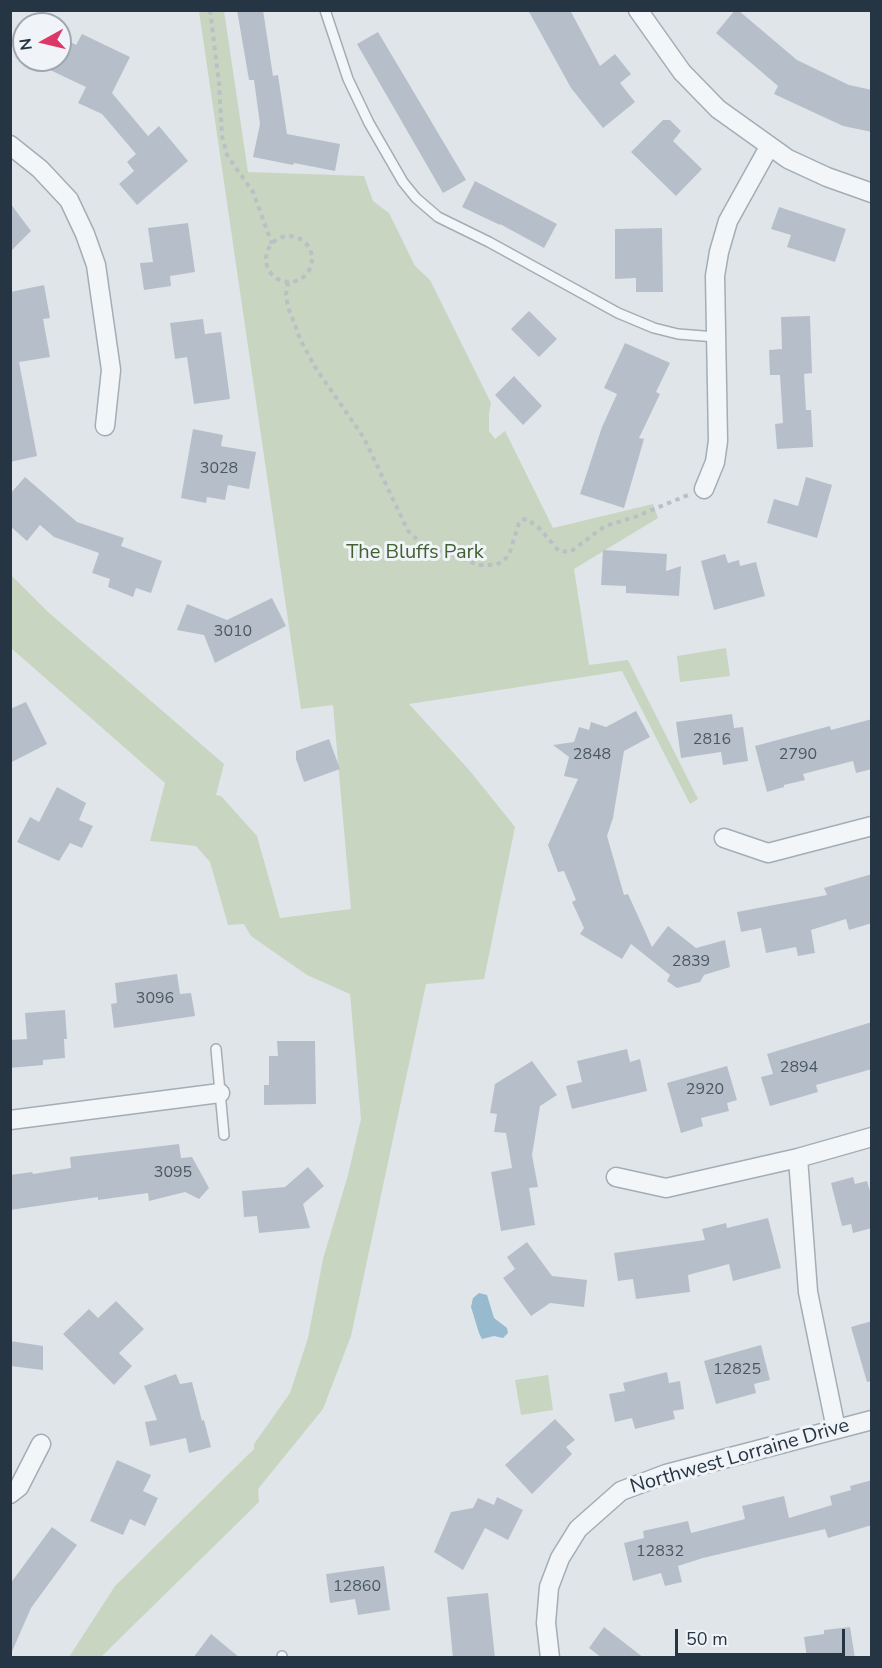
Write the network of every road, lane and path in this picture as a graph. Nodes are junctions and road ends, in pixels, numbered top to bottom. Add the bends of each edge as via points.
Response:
1 (210, 10) edge
2 (326, 10) edge
3 (638, 10) edge
4 (10, 145) edge
5 (769, 147) junction
6 (872, 193) edge
7 (272, 244) junction
8 (288, 282) junction
9 (716, 337) junction
10 (105, 426) dead end
11 (704, 489) joint
12 (872, 826) edge
13 (724, 838) dead end
14 (216, 1049) dead end
15 (220, 1093) junction
16 (10, 1120) edge
17 (224, 1136) dead end
18 (872, 1137) edge
19 (798, 1158) junction
20 (616, 1177) dead end
21 (872, 1420) edge
22 (836, 1429) junction
23 (41, 1444) dead end
24 (10, 1494) edge
25 (550, 1658) edge

1 - 7 path via 227,155 253,192
2 - 9 lane via 348,79 369,123 403,182 438,217 618,313 678,334
3 - 5 street via 682,72 718,109
4 - 10 street via 69,200 96,265 111,369
5 - 6 street via 827,177
5 - 9 street via 728,221 719,252
7 - 8 path via 266,257 269,271
7 - 8 path via 291,236 308,247 310,267 301,278
8 - 11 path via 288,307 301,341 364,438 408,531 421,543 479,565 496,565 509,555 519,523 527,519 559,551 570,552 605,526
9 - 11 street via 718,441
12 - 13 street via 768,853
14 - 15 lane
15 - 16 street
15 - 17 lane
18 - 19 street
19 - 20 street via 666,1188
19 - 22 street via 808,1292
21 - 22 street, Northwest Lorraine Drive
22 - 25 street, Northwest Lorraine Drive via 666,1474 621,1491 578,1529 560,1558 549,1587 546,1623
23 - 24 street via 19,1487

